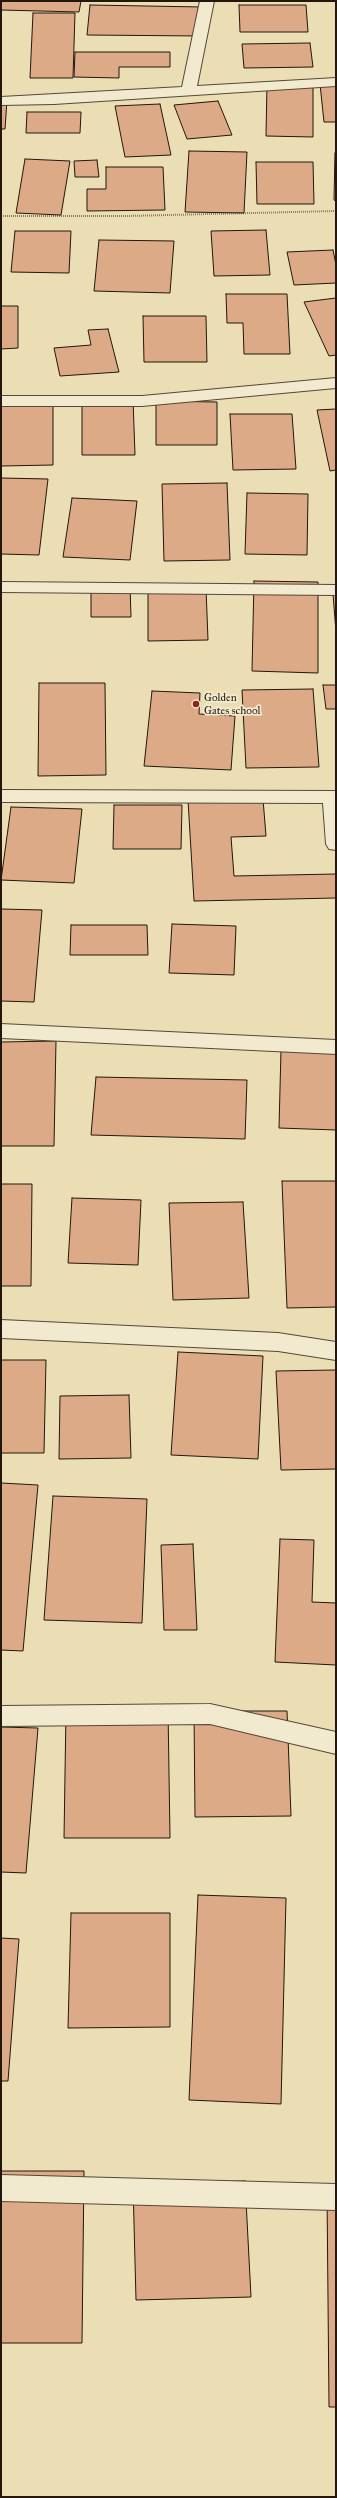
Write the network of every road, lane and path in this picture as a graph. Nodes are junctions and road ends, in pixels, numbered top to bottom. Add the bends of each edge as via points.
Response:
1 (207, 1) edge
2 (336, 82) edge
3 (188, 92) junction
4 (1, 101) edge
5 (336, 211) edge
6 (1, 216) edge
7 (336, 383) edge
8 (1, 401) edge
9 (1, 587) edge
10 (336, 590) edge
11 (1, 796) edge
12 (334, 797) edge
13 (336, 844) edge
14 (1, 1031) edge
15 (336, 1047) edge
16 (1, 1330) edge
17 (336, 1351) edge
18 (1, 1716) edge
19 (336, 1743) edge
20 (1, 2188) edge
21 (336, 2197) edge

1 - 3 street
2 - 3 street
3 - 4 street
5 - 6 path
7 - 8 street via 142,401
9 - 10 street
11 - 12 street
12 - 13 street
14 - 15 street
16 - 17 street via 278,1342
18 - 19 street via 210,1714
20 - 21 street

